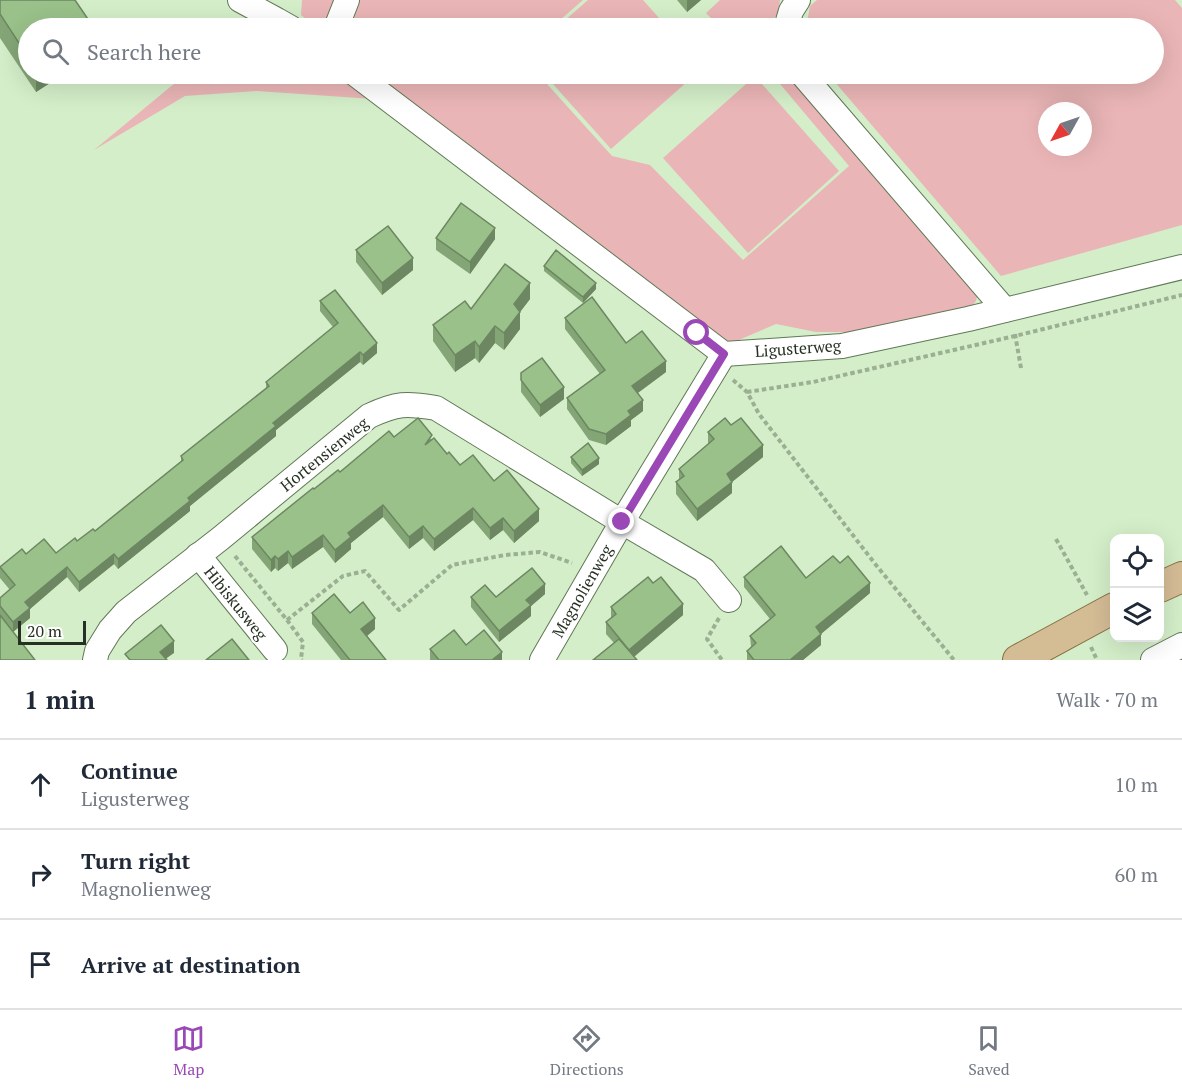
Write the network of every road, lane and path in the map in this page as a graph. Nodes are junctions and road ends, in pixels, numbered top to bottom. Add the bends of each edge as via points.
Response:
1 (240, 0) edge
2 (347, 0) edge
3 (798, 0) edge
4 (273, 18) edge
5 (340, 18) edge
6 (789, 18) edge
7 (368, 84) edge
8 (811, 84) edge
9 (1182, 267) edge
10 (1182, 295) edge
11 (1005, 310) junction
12 (1015, 336) junction
13 (721, 360) junction
14 (1021, 368) dead end
15 (747, 392) junction
16 (622, 522) junction
17 (221, 538) junction
18 (1056, 539) dead end
19 (198, 555) junction
20 (594, 571) junction
21 (1182, 577) edge
22 (1164, 585) edge
23 (729, 600) joint
24 (1107, 612) edge
25 (287, 620) junction
26 (1182, 645) edge
27 (275, 650) dead end
28 (94, 660) edge
29 (302, 660) edge
30 (542, 660) edge
31 (722, 660) edge
32 (954, 660) edge
33 (1018, 660) edge
34 (1153, 660) edge

1 - 4 street
2 - 5 street
3 - 6 street
7 - 13 street
8 - 11 street
9 - 11 street, Ligusterweg
10 - 12 path
11 - 12 path
11 - 13 street, Ligusterweg via 842,346
12 - 14 path
12 - 15 path via 813,382
13 - 15 path
13 - 16 street, Magnolienweg
15 - 32 path via 759,414 876,566
16 - 17 street, Hortensienweg via 436,408 413,404 390,406 369,416
16 - 20 street, Magnolienweg
16 - 23 street via 705,570
17 - 19 street, Hortensienweg
17 - 25 path
18 - 24 path
19 - 27 street, Hibiskusweg
19 - 28 street, Hortensienweg via 126,612 110,630
20 - 25 path via 540,552 452,565 399,610 365,571 344,576
20 - 30 street, Magnolienweg
21 - 22 main road
23 - 31 path via 707,639
24 - 33 main road
25 - 29 path via 303,642
26 - 34 street

